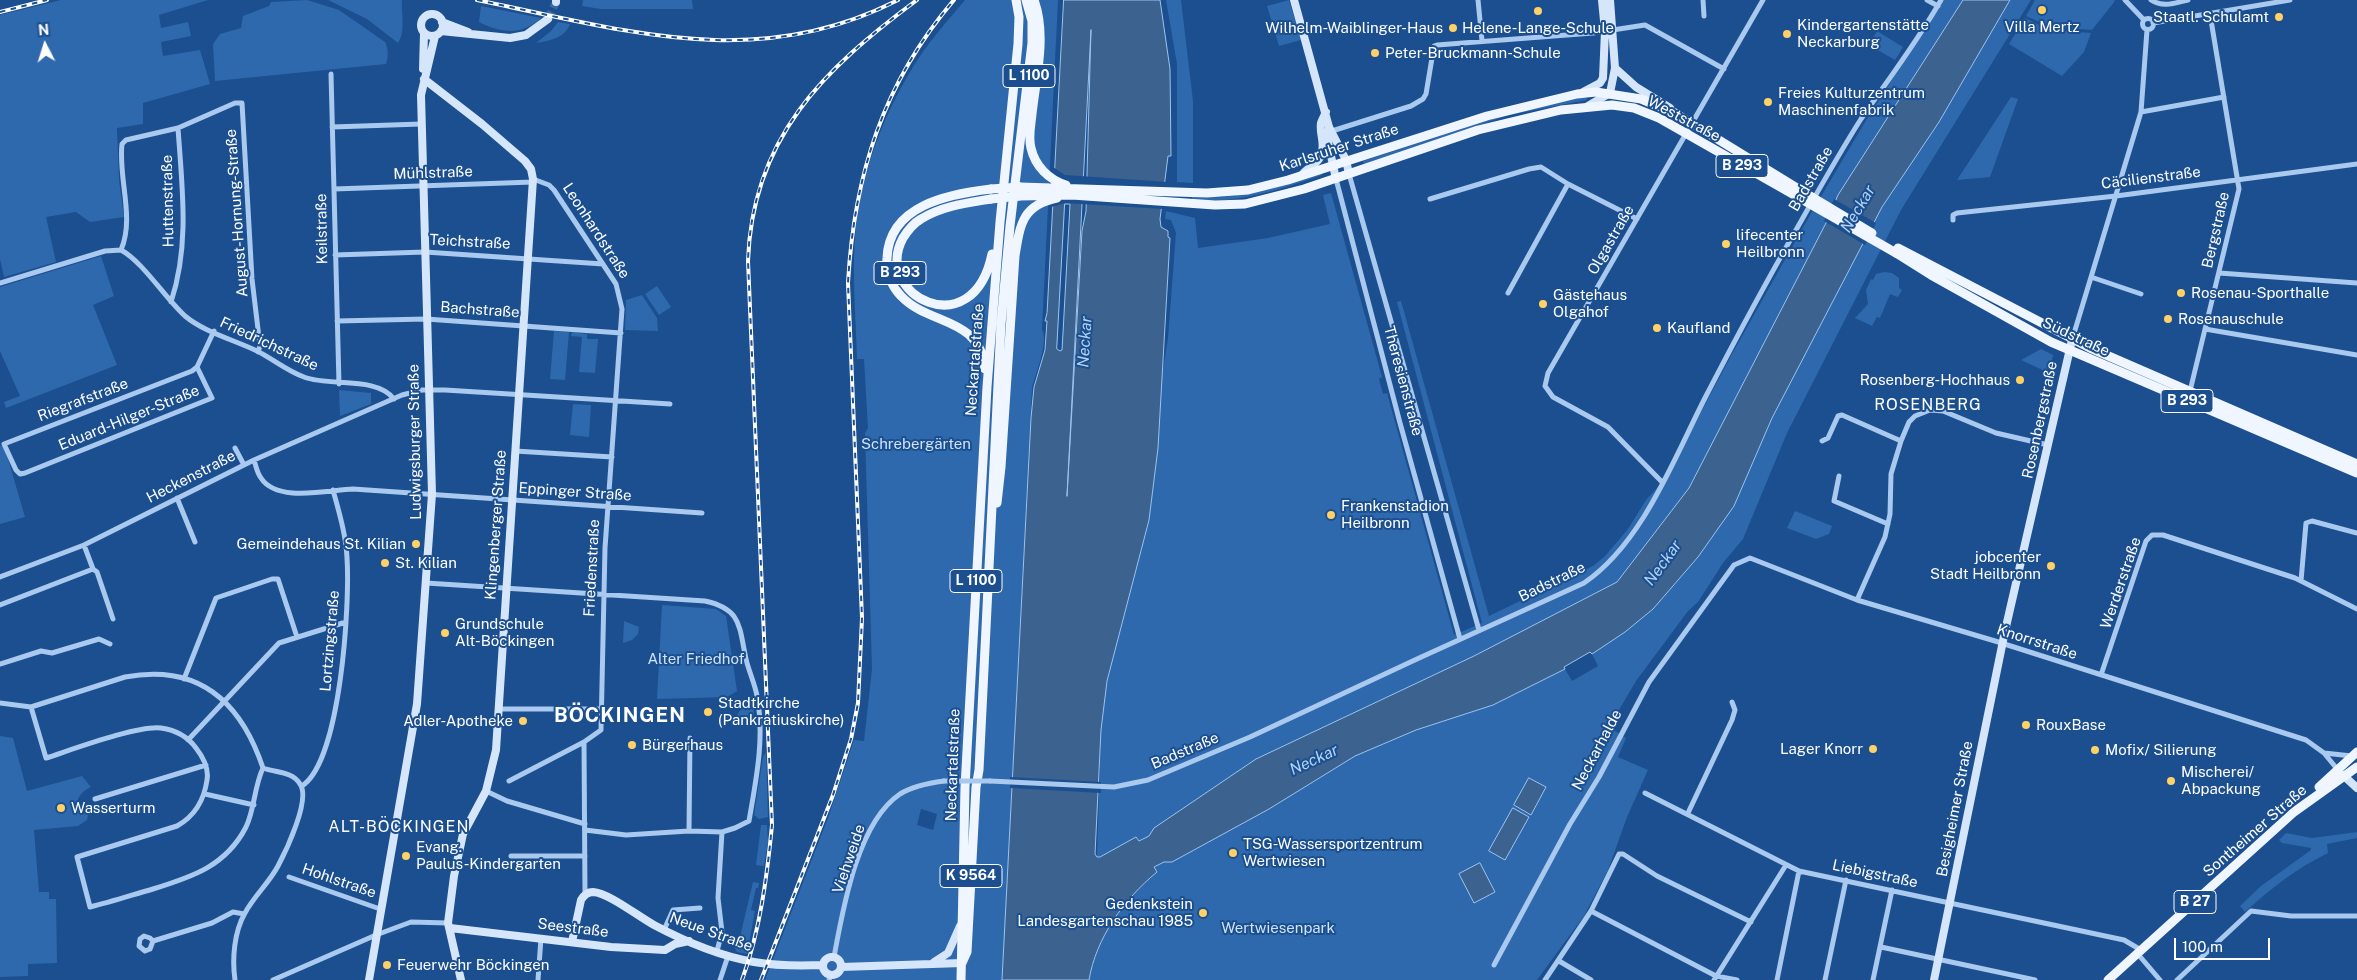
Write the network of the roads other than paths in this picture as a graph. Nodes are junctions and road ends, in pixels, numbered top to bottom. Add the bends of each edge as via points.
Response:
1 (1016, 0) edge
2 (1026, 0) edge
3 (1034, 0) edge
4 (1294, 0) edge
5 (1478, 0) edge
6 (1602, 0) edge
7 (1610, 0) edge
8 (1703, 0) edge
9 (1764, 0) edge
10 (1927, 0) edge
11 (1941, 0) edge
12 (2125, 0) edge
13 (2151, 0) edge
14 (2188, 0) edge
15 (2290, 0) edge
16 (1938, 6) junction
17 (2210, 14) junction
18 (1704, 16) dead end
19 (548, 19) tunnel mouth
20 (2144, 20) junction
21 (442, 22) junction
22 (2153, 23) junction
23 (1608, 30) junction
24 (2148, 30) junction
25 (424, 34) junction
26 (438, 34) junction
27 (472, 34) junction
28 (1482, 41) junction
29 (1615, 68) junction
30 (1724, 69) junction
31 (1604, 72) junction
32 (331, 74) dead end
33 (424, 78) junction
34 (1610, 93) junction
35 (1578, 94) junction
36 (2224, 97) junction
37 (1588, 106) junction
38 (1634, 108) junction
39 (1326, 112) junction
40 (2141, 112) junction
41 (1675, 113) junction
42 (1692, 123) junction
43 (421, 124) junction
44 (332, 127) junction
45 (178, 128) junction
46 (1331, 129) junction
47 (1687, 134) junction
48 (1346, 160) junction
49 (1333, 164) junction
50 (2357, 164) edge
51 (1349, 174) junction
52 (1302, 175) junction
53 (1336, 179) junction
54 (2238, 179) junction
55 (533, 180) junction
56 (1568, 184) junction
57 (422, 186) junction
58 (334, 189) junction
59 (1073, 191) junction
60 (1020, 192) junction
61 (1046, 194) junction
62 (1800, 194) junction
63 (2116, 196) junction
64 (1430, 199) dead end
65 (1637, 219) junction
66 (1953, 220) dead end
67 (1000, 222) junction
68 (121, 250) junction
69 (1897, 250) junction
70 (425, 252) junction
71 (335, 255) junction
72 (528, 258) junction
73 (602, 264) junction
74 (2219, 273) junction
75 (2091, 277) junction
76 (0, 283) edge
77 (2357, 283) edge
78 (1508, 293) dead end
79 (2142, 294) dead end
80 (171, 302) junction
81 (622, 309) joint
82 (426, 319) junction
83 (337, 321) junction
84 (523, 325) junction
85 (2205, 329) junction
86 (214, 331) junction
87 (621, 333) junction
88 (2072, 340) junction
89 (2069, 350) junction
90 (258, 352) junction
91 (2357, 355) edge
92 (197, 367) junction
93 (339, 384) junction
94 (986, 387) junction
95 (428, 390) junction
96 (2190, 391) junction
97 (519, 394) junction
98 (394, 399) junction
99 (615, 401) junction
100 (670, 404) dead end
101 (1822, 441) dead end
102 (1901, 441) junction
103 (2048, 446) junction
104 (235, 448) dead end
105 (515, 451) junction
106 (612, 457) junction
107 (254, 460) junction
108 (2357, 464) edge
109 (244, 465) junction
110 (16, 470) joint
111 (2357, 473) edge
112 (1839, 476) dead end
113 (1662, 482) junction
114 (333, 490) junction
115 (432, 494) junction
116 (177, 498) junction
117 (512, 500) junction
118 (608, 507) junction
119 (702, 513) dead end
120 (1888, 524) junction
121 (2357, 533) edge
122 (195, 542) dead end
123 (991, 542) junction
124 (84, 545) junction
125 (1742, 560) joint
126 (94, 570) junction
127 (0, 577) edge
128 (2301, 581) junction
129 (426, 583) junction
130 (506, 587) junction
131 (603, 594) junction
132 (1857, 600) junction
133 (0, 605) edge
134 (2357, 609) edge
135 (114, 619) dead end
136 (346, 622) junction
137 (1479, 630) junction
138 (297, 637) junction
139 (1460, 639) junction
140 (2002, 643) junction
141 (110, 644) dead end
142 (0, 664) edge
143 (2101, 676) junction
144 (184, 679) junction
145 (224, 700) junction
146 (1732, 702) dead end
147 (0, 703) edge
148 (31, 707) junction
149 (498, 709) junction
150 (601, 709) junction
151 (690, 738) dead end
152 (188, 740) junction
153 (584, 742) junction
154 (2324, 753) junction
155 (2355, 754) edge
156 (206, 765) junction
157 (2357, 767) edge
158 (263, 768) junction
159 (979, 770) joint
160 (2341, 772) junction
161 (509, 781) dead end
162 (944, 781) joint
163 (302, 786) junction
164 (965, 787) joint
165 (2357, 788) edge
166 (486, 791) junction
167 (1645, 793) dead end
168 (205, 794) junction
169 (95, 799) dead end
170 (254, 804) junction
171 (1688, 813) junction
172 (585, 824) junction
173 (585, 830) junction
174 (689, 831) junction
175 (722, 832) junction
176 (511, 856) dead end
177 (584, 856) junction
178 (1786, 866) junction
179 (1799, 870) junction
180 (289, 877) dead end
181 (1846, 880) junction
182 (1892, 890) junction
183 (585, 895) junction
184 (1950, 902) junction
185 (700, 908) dead end
186 (380, 909) junction
187 (1591, 911) junction
188 (244, 914) junction
189 (2357, 916) edge
190 (1751, 922) junction
191 (961, 924) junction
192 (449, 925) junction
193 (664, 930) junction
194 (376, 935) junction
195 (541, 938) junction
196 (691, 941) junction
197 (152, 942) dead end
198 (572, 942) junction
199 (1880, 947) junction
200 (717, 951) junction
201 (2139, 951) junction
202 (728, 956) junction
203 (834, 957) junction
204 (1938, 960) junction
205 (1559, 961) junction
206 (962, 963) junction
207 (930, 964) junction
208 (823, 965) junction
209 (1494, 965) dead end
210 (841, 967) junction
211 (830, 977) edge
212 (1715, 978) edge
213 (235, 980) edge
214 (273, 980) edge
215 (369, 980) edge
216 (461, 980) edge
217 (538, 980) edge
218 (720, 980) edge
219 (961, 980) edge
220 (1545, 980) edge
221 (1591, 980) edge
222 (1737, 980) edge
223 (1777, 980) edge
224 (1825, 980) edge
225 (1873, 980) edge
226 (1934, 980) edge
227 (2034, 980) edge
228 (2108, 980) edge
229 (2160, 980) edge
230 (2176, 980) edge

1 - 67 main road, Neckartalstraße / B 293 via 1018,44
2 - 123 main road, Neckartalstraße / L 1100 via 1032,21 1032,43 1001,324 992,463
3 - 59 main road, B 293 via 1040,44 1030,148 1038,166
4 - 39 street, Theresienstraße
5 - 28 street
6 - 23 street
7 - 23 street
8 - 18 street
9 - 30 street, Olgastraße
10 - 16 street
11 - 16 street, Badstraße
12 - 20 street, Rosenbergstraße
13 - 14 street via 2166,5
15 - 17 street
16 - 113 street, Badstraße via 1860,121 1822,185 1730,349
17 - 22 street
17 - 36 street, Bergstraße
19 - 27 street via 526,36 501,38
20 - 22 street, Rosenbergstraße via 2150,19
20 - 24 street, Rosenbergstraße via 2143,26
21 - 25 street via 434,15 423,18 421,29
21 - 26 street
21 - 27 street
22 - 24 street
23 - 28 street
23 - 29 street
23 - 30 street via 1651,26
23 - 31 street
24 - 40 street, Rosenbergstraße
25 - 26 street
25 - 33 street, Ludwigsburger Straße
26 - 27 street
26 - 33 street, Ludwigsburger Straße
28 - 46 street via 1434,46 1426,94 1411,106
29 - 34 street
29 - 41 street, Weststraße via 1636,87
30 - 42 street, Olgastraße
31 - 34 street
31 - 35 street via 1600,83
32 - 44 street, Keilstraße
33 - 43 street, Ludwigsburger Straße
33 - 55 street, Leonhardstraße via 525,162 531,169
34 - 35 main road, Karlsruher Straße / B 293
34 - 37 street, Karlsruher Straße
34 - 38 street, Weststraße via 1618,102
34 - 41 main road, Weststraße / B 293 via 1641,99
35 - 48 main road, Karlsruher Straße / B 293 via 1457,125
36 - 40 street
36 - 54 street, Bergstraße
37 - 38 main road, Karlsruher Straße / B 293 via 1612,104
37 - 51 main road, Karlsruher Straße / B 293 via 1527,116
38 - 47 main road, Weststraße / B 293
39 - 46 street, Theresienstraße
39 - 52 street via 1321,124 1324,144 1321,157
40 - 63 street, Rosenbergstraße
41 - 42 main road, Weststraße / B 293
42 - 47 street, Olgastraße
42 - 62 main road, Weststraße / B 293
43 - 44 street
43 - 57 street, Ludwigsburger Straße
44 - 58 street, Keilstraße
45 - 68 street via 126,140 122,144 121,181 126,227
45 - 80 street, Huttenstraße via 183,244 178,282
45 - 90 street, August-Hornung-Straße via 235,103 242,103
46 - 48 street, Theresienstraße
46 - 49 street, Theresienstraße via 1328,142
47 - 62 main road, Weststraße / B 293
47 - 65 street, Olgastraße
48 - 49 main road, Karlsruher Straße / B 293
48 - 51 street, Theresienstraße
49 - 52 main road, Karlsruher Straße / B 293
49 - 53 street, Theresienstraße
50 - 54 street, Cäcilienstraße
51 - 53 main road, Karlsruher Straße / B 293
51 - 137 street, Theresienstraße
52 - 59 main road, Karlsruher Straße / B 293 via 1248,190
53 - 59 main road, Karlsruher Straße / B 293 via 1261,201 1215,206
53 - 139 street, Theresienstraße via 1394,404
54 - 63 street, Cäcilienstraße
54 - 74 street, Bergstraße via 2239,189
55 - 57 street, Mühlstraße
55 - 72 street, Klingenberger Straße
55 - 73 street, Leonhardstraße via 554,190
56 - 64 street via 1541,167 1530,168
56 - 65 street
56 - 78 street
57 - 58 street, Mühlstraße
57 - 70 street, Ludwigsburger Straße
58 - 71 street, Keilstraße
59 - 61 main road, Neckartalstraße
59 - 61 main road, Karlsruher Straße
60 - 61 main road, B 293
60 - 67 main road, B 293, bridge via 944,208 912,226 902,241 898,257 907,287 916,296 938,305 959,302 975,293 988,274
60 - 94 main road, bridge via 991,189 941,198 912,213 900,224 887,250 894,288 906,301 961,328 977,343 985,364
61 - 123 main road, Neckartalstraße via 1025,217 1019,230 1001,467
62 - 69 main road, Südstraße / B 293, bridge
63 - 66 street, Cäcilienstraße via 1957,212
63 - 75 street, Rosenbergstraße
65 - 113 street, Olgastraße via 1548,373 1545,386 1553,397 1608,427
67 - 94 main road, Neckartalstraße / L 1100
68 - 76 street via 105,251
68 - 80 street, Friedrichstraße
69 - 88 main road, Südstraße / B 293
69 - 89 main road, Südstraße / B 293 via 2008,318
70 - 71 street, Teichstraße
70 - 72 street, Teichstraße
70 - 82 street, Ludwigsburger Straße
71 - 83 street, Keilstraße
72 - 73 street, Teichstraße
72 - 84 street, Klingenberger Straße
73 - 81 street, Leonhardstraße via 618,289
74 - 77 street
74 - 85 street, Bergstraße
75 - 79 street
75 - 88 street, Rosenbergstraße
80 - 86 street, Friedrichstraße via 186,317
81 - 87 street, Friedenstraße
82 - 83 street, Bachstraße
82 - 84 street, Bachstraße
82 - 95 street, Ludwigsburger Straße
83 - 93 street, Keilstraße
84 - 87 street, Bachstraße
84 - 97 street, Klingenberger Straße
85 - 91 street
85 - 96 street, Bergstraße
86 - 90 street, Friedrichstraße
86 - 92 street, Eduard-Hilger-Straße
87 - 99 street, Friedenstraße
88 - 89 street, Rosenbergstraße
88 - 96 main road, Südstraße / B 293
89 - 103 street, Rosenbergstraße
89 - 111 main road, Südstraße / B 293
90 - 93 street, Friedrichstraße via 304,377
92 - 110 street, Riegrafstraße via 4,444
92 - 110 street, Eduard-Hilger-Straße via 212,398 25,473 20,474
93 - 98 street, Friedrichstraße via 380,388
94 - 164 main road, Neckartalstraße / L 1100
95 - 97 street
95 - 98 street
95 - 115 street, Ludwigsburger Straße
96 - 108 main road, Südstraße / B 293
97 - 99 street
97 - 105 street, Klingenberger Straße
98 - 107 street, Heckenstraße
99 - 100 street
99 - 106 street, Friedenstraße
101 - 102 street via 1828,438 1838,416 1842,415
102 - 103 street via 1912,418 1930,410 1943,411 2003,436
102 - 120 street via 1890,474
103 - 140 street, Rosenbergstraße
104 - 109 street
105 - 106 street
105 - 117 street, Klingenberger Straße
106 - 118 street, Friedenstraße
107 - 109 street, Heckenstraße
107 - 114 street, Eppinger Straße via 260,478 282,492
109 - 116 street, Heckenstraße
112 - 120 street via 1834,501
113 - 137 street, Badstraße via 1633,533 1598,574
114 - 115 street, Eppinger Straße
114 - 136 street, Lortzingstraße via 345,536
115 - 117 street, Eppinger Straße
115 - 129 street, Ludwigsburger Straße
116 - 122 street
116 - 124 street, Heckenstraße
117 - 118 street, Eppinger Straße
117 - 130 street, Klingenberger Straße
118 - 119 street, Eppinger Straße
118 - 131 street, Friedenstraße
120 - 132 street
121 - 128 street via 2306,523
123 - 159 main road, Neckartalstraße / L 1100
124 - 126 street
124 - 127 street, Heckenstraße
125 - 132 street, Knorrstraße via 1750,558
125 - 209 street, Neckarhalde via 1734,565 1701,607 1649,682 1600,777 1570,824
126 - 133 street
126 - 135 street
128 - 134 street, Werderstraße
128 - 143 street, Werderstraße via 2163,535 2150,536
129 - 130 street
129 - 186 street, Ludwigsburger Straße via 417,704
130 - 131 street
130 - 149 street, Klingenberger Straße
131 - 150 street, Friedenstraße
131 - 175 street via 715,603 732,612 738,620 757,695 761,732 749,821
132 - 140 street, Knorrstraße
136 - 138 street
136 - 163 street, Lortzingstraße via 342,672 328,734 316,773 310,782
137 - 139 street, Badstraße
138 - 144 street via 278,579 216,598
138 - 145 street via 279,643
139 - 162 street, Badstraße, bridge via 1250,737 1148,780 1114,787
140 - 143 street, Knorrstraße
140 - 184 street, Besigheimer Straße
141 - 142 street via 99,639 52,653 41,651
143 - 154 street, Knorrstraße via 2306,740
144 - 145 street via 206,687
144 - 148 street via 158,673 141,674
145 - 152 street
145 - 158 street via 247,729
146 - 171 street via 1735,710 1732,720
147 - 148 street
148 - 152 street via 46,758 142,729 173,731
149 - 150 street
149 - 166 street, Klingenberger Straße via 496,750
150 - 153 street, Friedenstraße via 601,730
151 - 174 street
152 - 156 street
153 - 161 street
153 - 172 street
154 - 155 street, Knorrstraße
154 - 160 street, Knorrstraße
155 - 160 main road, B 27
156 - 168 street
156 - 169 street
157 - 160 main road, Sontheimer Straße / B 27
158 - 163 street via 291,775
158 - 170 street via 257,781
159 - 206 main road, Neckartalstraße / K 9564 via 967,952
160 - 165 street
160 - 201 main road, Sontheimer Straße / B 27
162 - 203 street, Viehweide via 901,793 873,824 853,878
163 - 188 street via 303,801 297,822 278,866
164 - 191 main road, Neckartalstraße / K 9564
166 - 172 street via 507,801
166 - 192 street, Klingenberger Straße via 463,834 454,876
167 - 171 street, Liebigstraße
168 - 170 street
168 - 170 street via 194,814 177,826 77,857 90,907 210,868 226,856 246,826
171 - 178 street, Liebigstraße via 1774,856
172 - 173 street
173 - 174 street via 626,835
173 - 177 street
174 - 175 street
175 - 200 street via 718,898 722,932
176 - 177 street
177 - 183 street
178 - 179 street, Liebigstraße
178 - 190 street
179 - 181 street, Liebigstraße
179 - 223 street
180 - 186 street, Hohlstraße
181 - 182 street, Liebigstraße
181 - 224 street
182 - 184 street, Liebigstraße
182 - 199 street
183 - 193 street, Neue Straße via 598,893
183 - 198 street via 581,900
184 - 201 street, Liebigstraße via 2124,940
184 - 204 street, Besigheimer Straße
185 - 193 street via 672,910
186 - 194 street, Ludwigsburger Straße
187 - 190 street via 1619,854 1622,854 1668,882
187 - 205 street
187 - 212 street
188 - 197 street via 233,912 212,923
188 - 213 street via 235,945
189 - 230 street via 2291,916 2251,911
190 - 212 street
191 - 206 main road, Neckartalstraße / K 9564
191 - 207 street via 948,953
192 - 194 street via 411,922
192 - 195 street, Seestraße
192 - 216 street, Klingenberger Straße
193 - 196 street, Neue Straße
194 - 214 street
194 - 215 street, Ludwigsburger Straße
195 - 198 street, Seestraße
195 - 217 street
196 - 198 street, Seestraße via 665,950
196 - 200 street, Neue Straße
199 - 204 street
199 - 225 street
200 - 202 street, Neue Straße
201 - 228 main road, Sontheimer Straße / B 27
201 - 229 street
202 - 208 street, Neue Straße via 790,966
202 - 218 street
203 - 208 street via 828,958
203 - 210 street
204 - 226 street, Besigheimer Straße
204 - 227 street
205 - 220 street
205 - 221 street
206 - 207 street
206 - 219 main road, Neckartalstraße / K 9564
207 - 210 street
208 - 211 street
210 - 211 street
212 - 222 street

